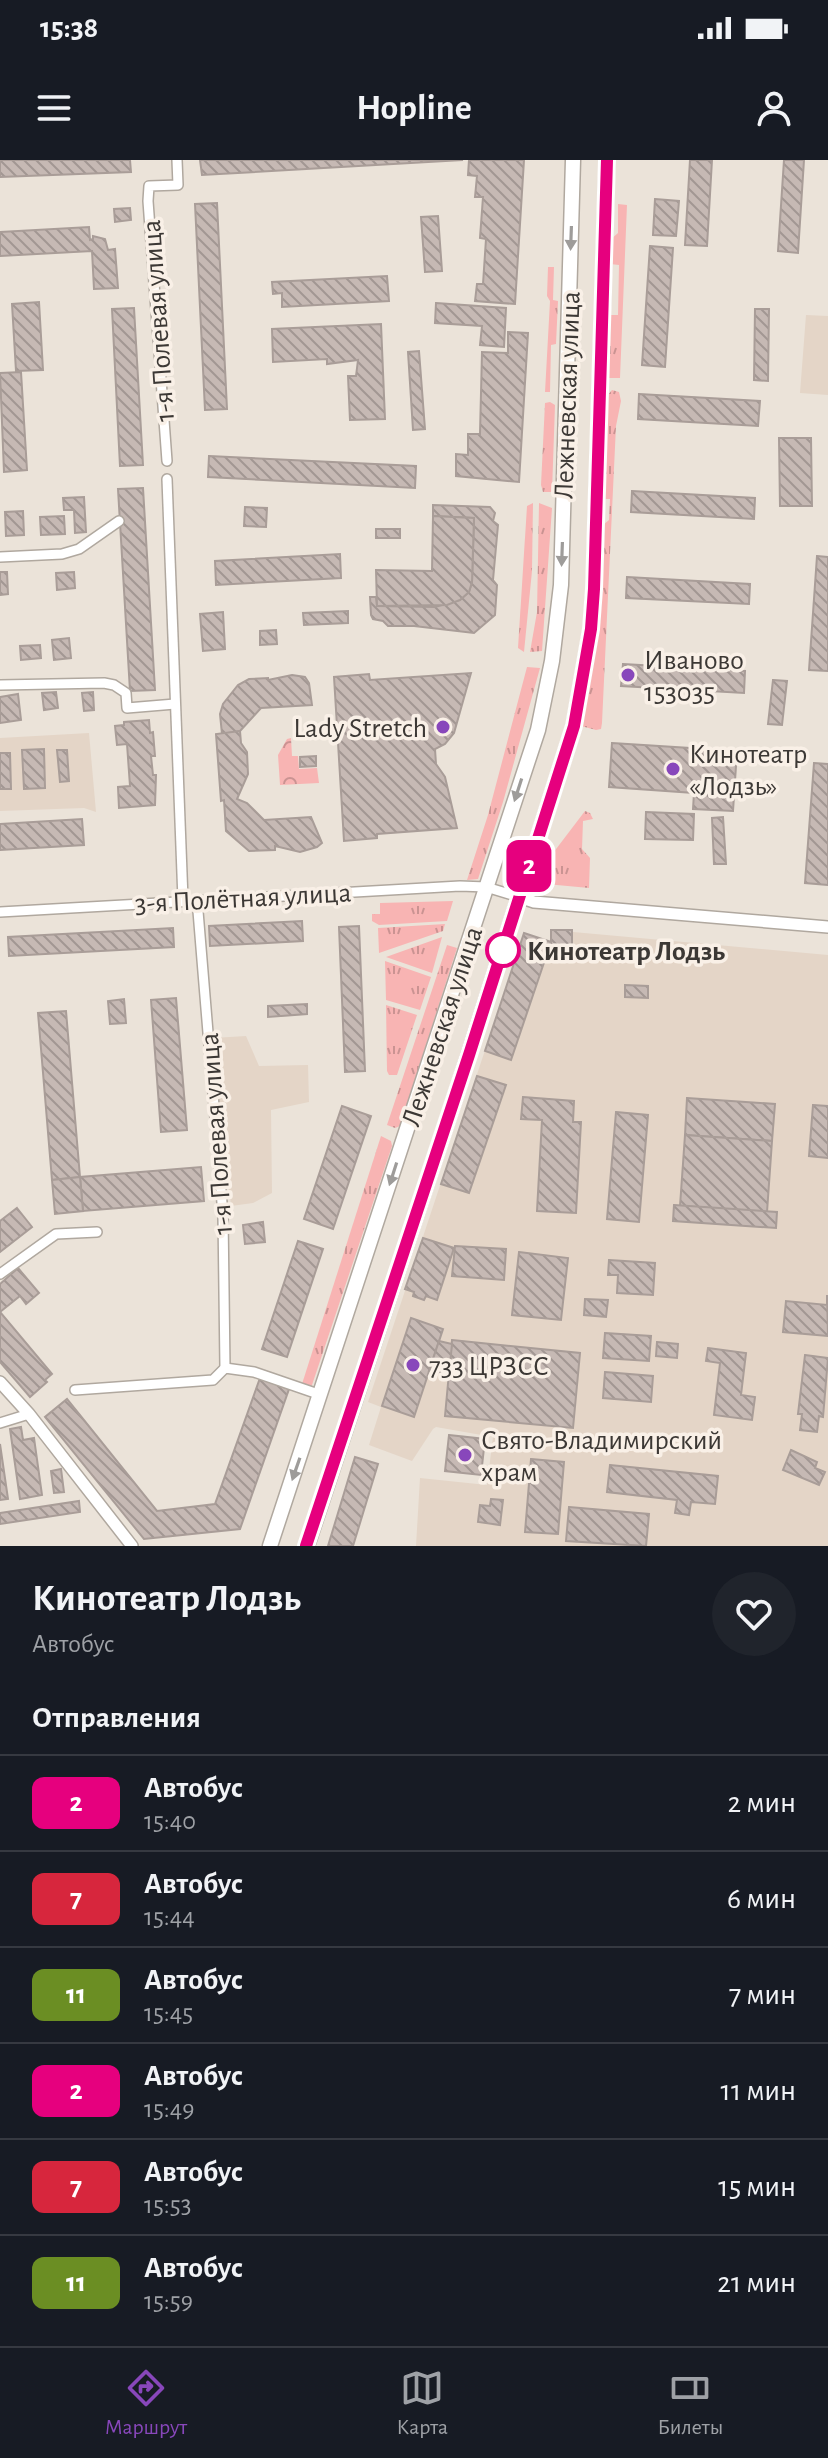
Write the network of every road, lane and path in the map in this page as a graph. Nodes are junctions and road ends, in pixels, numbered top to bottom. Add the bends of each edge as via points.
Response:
1 (177, 160) edge
2 (573, 160) edge
3 (607, 160) edge
4 (167, 461) dead end
5 (167, 479) dead end
6 (119, 521) dead end
7 (0, 557) edge
8 (0, 685) edge
9 (175, 704) junction
10 (486, 887) junction
11 (519, 897) junction
12 (197, 899) junction
13 (183, 900) junction
14 (0, 912) edge
15 (828, 927) edge
16 (97, 1232) dead end
17 (0, 1274) edge
18 (225, 1368) junction
19 (0, 1382) edge
20 (75, 1390) dead end
21 (321, 1395) junction
22 (29, 1414) junction
23 (0, 1423) edge
24 (132, 1546) edge
25 (270, 1546) edge
26 (307, 1546) edge

1 - 4 street, 1-я Полевая улица via 178,185 149,186 148,201
2 -> 10 highway, Лежневская улица via 556,632 538,730
3 - 11 highway, Лежневская улица via 591,629 574,726
5 - 9 street
6 - 7 street via 79,549
8 - 9 street via 104,683 126,693 127,708
9 - 13 street
10 - 11 street, 3-я Полётная улица
10 - 12 street, 3-я Полётная улица
10 -> 21 highway, Лежневская улица
11 - 15 street
11 - 26 highway, Лежневская улица
12 - 13 street, 3-я Полётная улица
12 - 18 street, 1-я Полевая улица via 223,1215
13 - 14 street, 3-я Полётная улица
16 - 17 street via 56,1234
18 - 20 street via 213,1380
18 - 21 street via 254,1372
19 - 22 street
21 -> 25 highway, Лежневская улица
22 - 23 street
22 - 24 street

